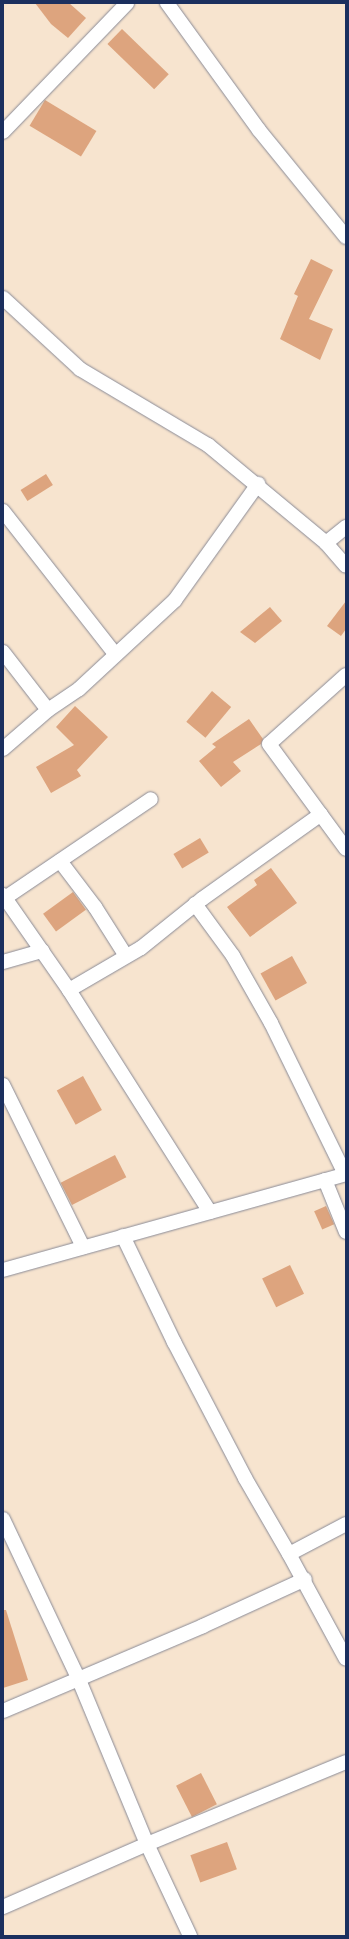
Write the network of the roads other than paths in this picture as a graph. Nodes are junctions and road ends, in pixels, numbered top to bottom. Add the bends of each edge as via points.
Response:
1 (127, 3) edge
2 (167, 3) edge
3 (3, 132) edge
4 (346, 237) edge
5 (3, 298) edge
6 (258, 484) junction
7 (6, 519) edge
8 (346, 527) edge
9 (326, 543) junction
10 (346, 566) edge
11 (3, 652) edge
12 (116, 654) junction
13 (346, 675) edge
14 (48, 710) junction
15 (3, 749) edge
16 (152, 799) dead end
17 (321, 814) junction
18 (346, 849) edge
19 (60, 861) junction
20 (4, 897) edge
21 (195, 904) junction
22 (42, 951) junction
23 (126, 956) junction
24 (3, 962) edge
25 (69, 990) junction
26 (3, 1085) edge
27 (346, 1174) edge
28 (325, 1180) junction
29 (210, 1212) junction
30 (346, 1232) edge
31 (123, 1236) junction
32 (83, 1247) junction
33 (3, 1270) edge
34 (3, 1519) edge
35 (346, 1524) edge
36 (289, 1554) junction
37 (305, 1579) junction
38 (346, 1659) edge
39 (79, 1680) junction
40 (3, 1711) edge
41 (346, 1762) edge
42 (147, 1844) junction
43 (3, 1907) edge
44 (190, 1936) edge

1 - 3 street
2 - 4 street via 259,130
5 - 6 street via 80,369 208,445
6 - 9 street
6 - 12 street via 175,600
7 - 12 street
8 - 9 street
9 - 10 street
11 - 14 street
12 - 14 street via 79,688
13 - 17 street via 269,744
14 - 15 street
16 - 19 street
17 - 18 street
17 - 21 street
19 - 20 street
19 - 23 street via 95,907
20 - 22 street
21 - 23 street via 141,948
21 - 27 street via 233,956 271,1023
22 - 24 street
22 - 25 street
23 - 25 street
25 - 29 street
26 - 32 street
27 - 28 street
28 - 29 street
28 - 30 street
29 - 31 street
31 - 32 street
31 - 36 street via 174,1342
32 - 33 street
34 - 39 street
35 - 36 street
36 - 37 street
37 - 38 street
37 - 39 street
39 - 40 street
39 - 42 street
41 - 42 street
42 - 43 street
42 - 44 street

